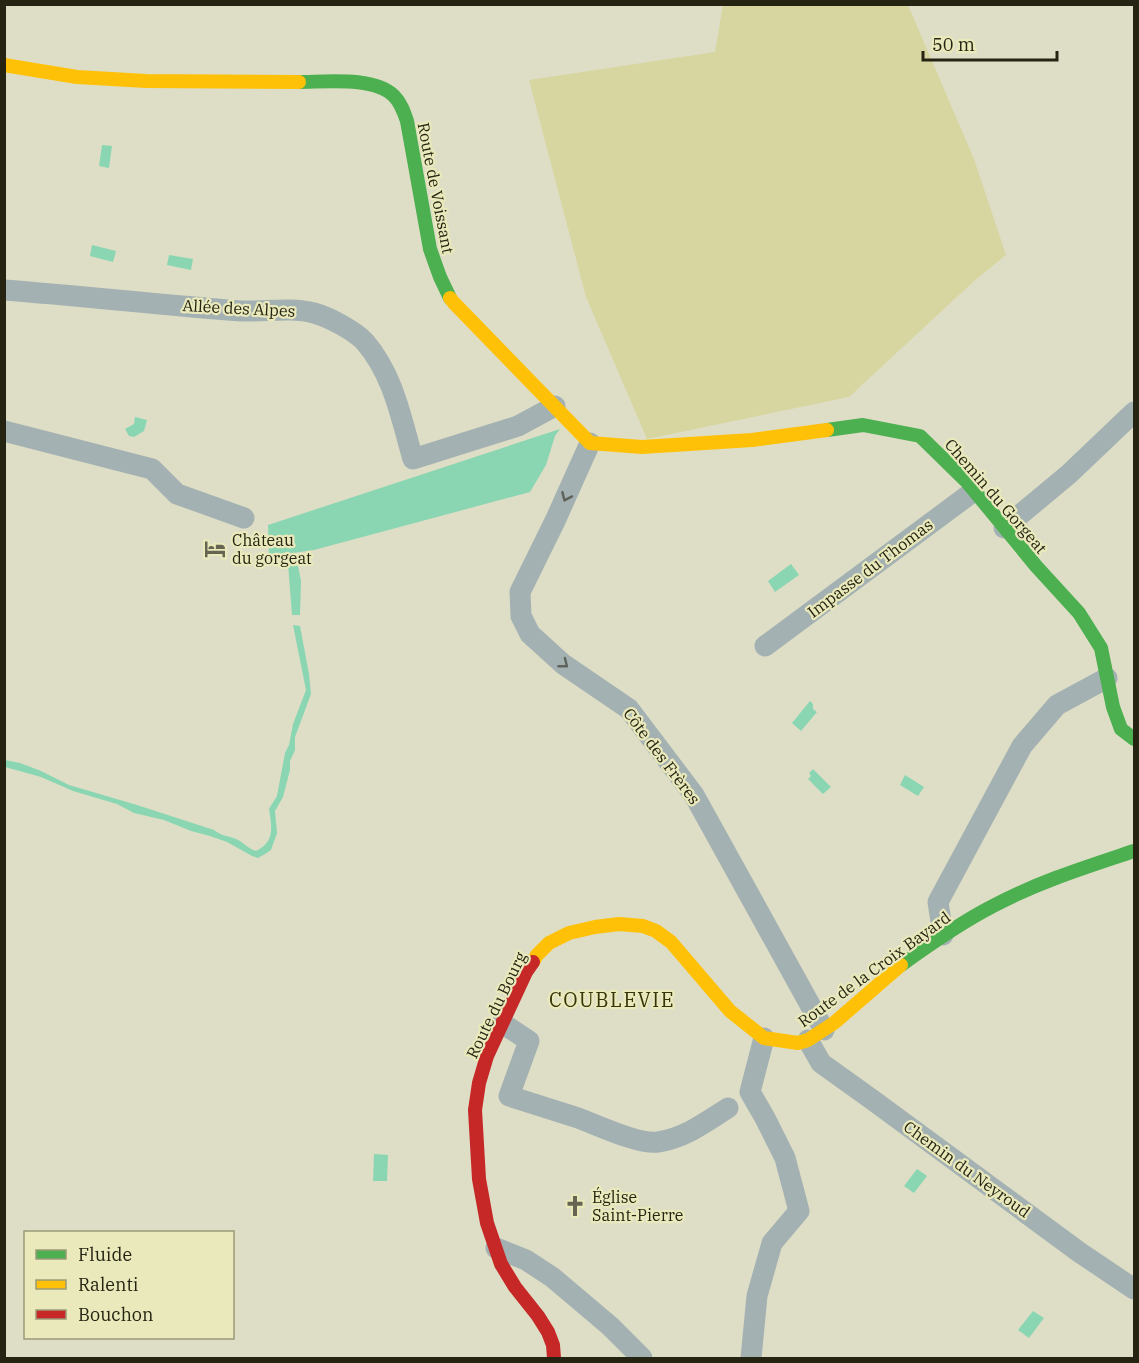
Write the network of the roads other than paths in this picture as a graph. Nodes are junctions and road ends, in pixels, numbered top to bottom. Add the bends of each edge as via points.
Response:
1 (4, 65) edge
2 (4, 290) edge
3 (555, 406) junction
4 (1134, 412) edge
5 (4, 431) edge
6 (590, 443) junction
7 (974, 491) junction
8 (244, 518) dead end
9 (1004, 528) junction
10 (765, 646) dead end
11 (1107, 678) junction
12 (1134, 739) edge
13 (1134, 851) edge
14 (943, 935) junction
15 (502, 1023) junction
16 (764, 1038) junction
17 (810, 1038) junction
18 (728, 1108) dead end
19 (495, 1248) junction
20 (1134, 1289) edge
21 (554, 1359) edge
22 (642, 1359) edge
23 (752, 1359) edge

1 - 3 street, Route de Voissant via 77,77 355,82 387,90 404,110 430,249 444,288
2 - 3 street, Allée des Alpes via 244,311 314,313 364,341 381,364 394,390 413,459 518,426
3 - 6 street, Route de Voissant
4 - 9 street
5 - 8 street via 152,469 177,494
6 - 7 street, Chemin du Gorgeat via 642,447 752,440 863,426 920,436
6 -> 17 street, Côte des Frères via 520,592 521,616 530,634 563,664 629,709 694,795
7 - 9 street, Chemin du Gorgeat
7 - 10 street, Impasse du Thomas
9 - 11 street, Chemin du Gorgeat via 1078,613 1101,648
11 - 12 street, Chemin du Gorgeat via 1121,729
11 - 14 street via 1057,705 1022,746 938,902
13 - 14 street, Route de la Croix Bayard via 1062,875 994,905
14 - 17 street, Route de la Croix Bayard
15 - 16 street, Route du Bourg via 526,972 549,943 569,933 619,924 643,926 670,942 730,1011
15 - 18 street via 530,1041 509,1096 643,1142 676,1137
15 - 19 street, Route du Bourg via 487,1056 476,1110 479,1179
16 - 17 street
16 - 23 street via 750,1092 785,1158 800,1211 772,1243 757,1296
17 - 20 street, Chemin du Neyroud via 821,1064
19 - 21 street, Route du Bourg via 515,1287 548,1332
19 - 22 street via 526,1260 552,1277

